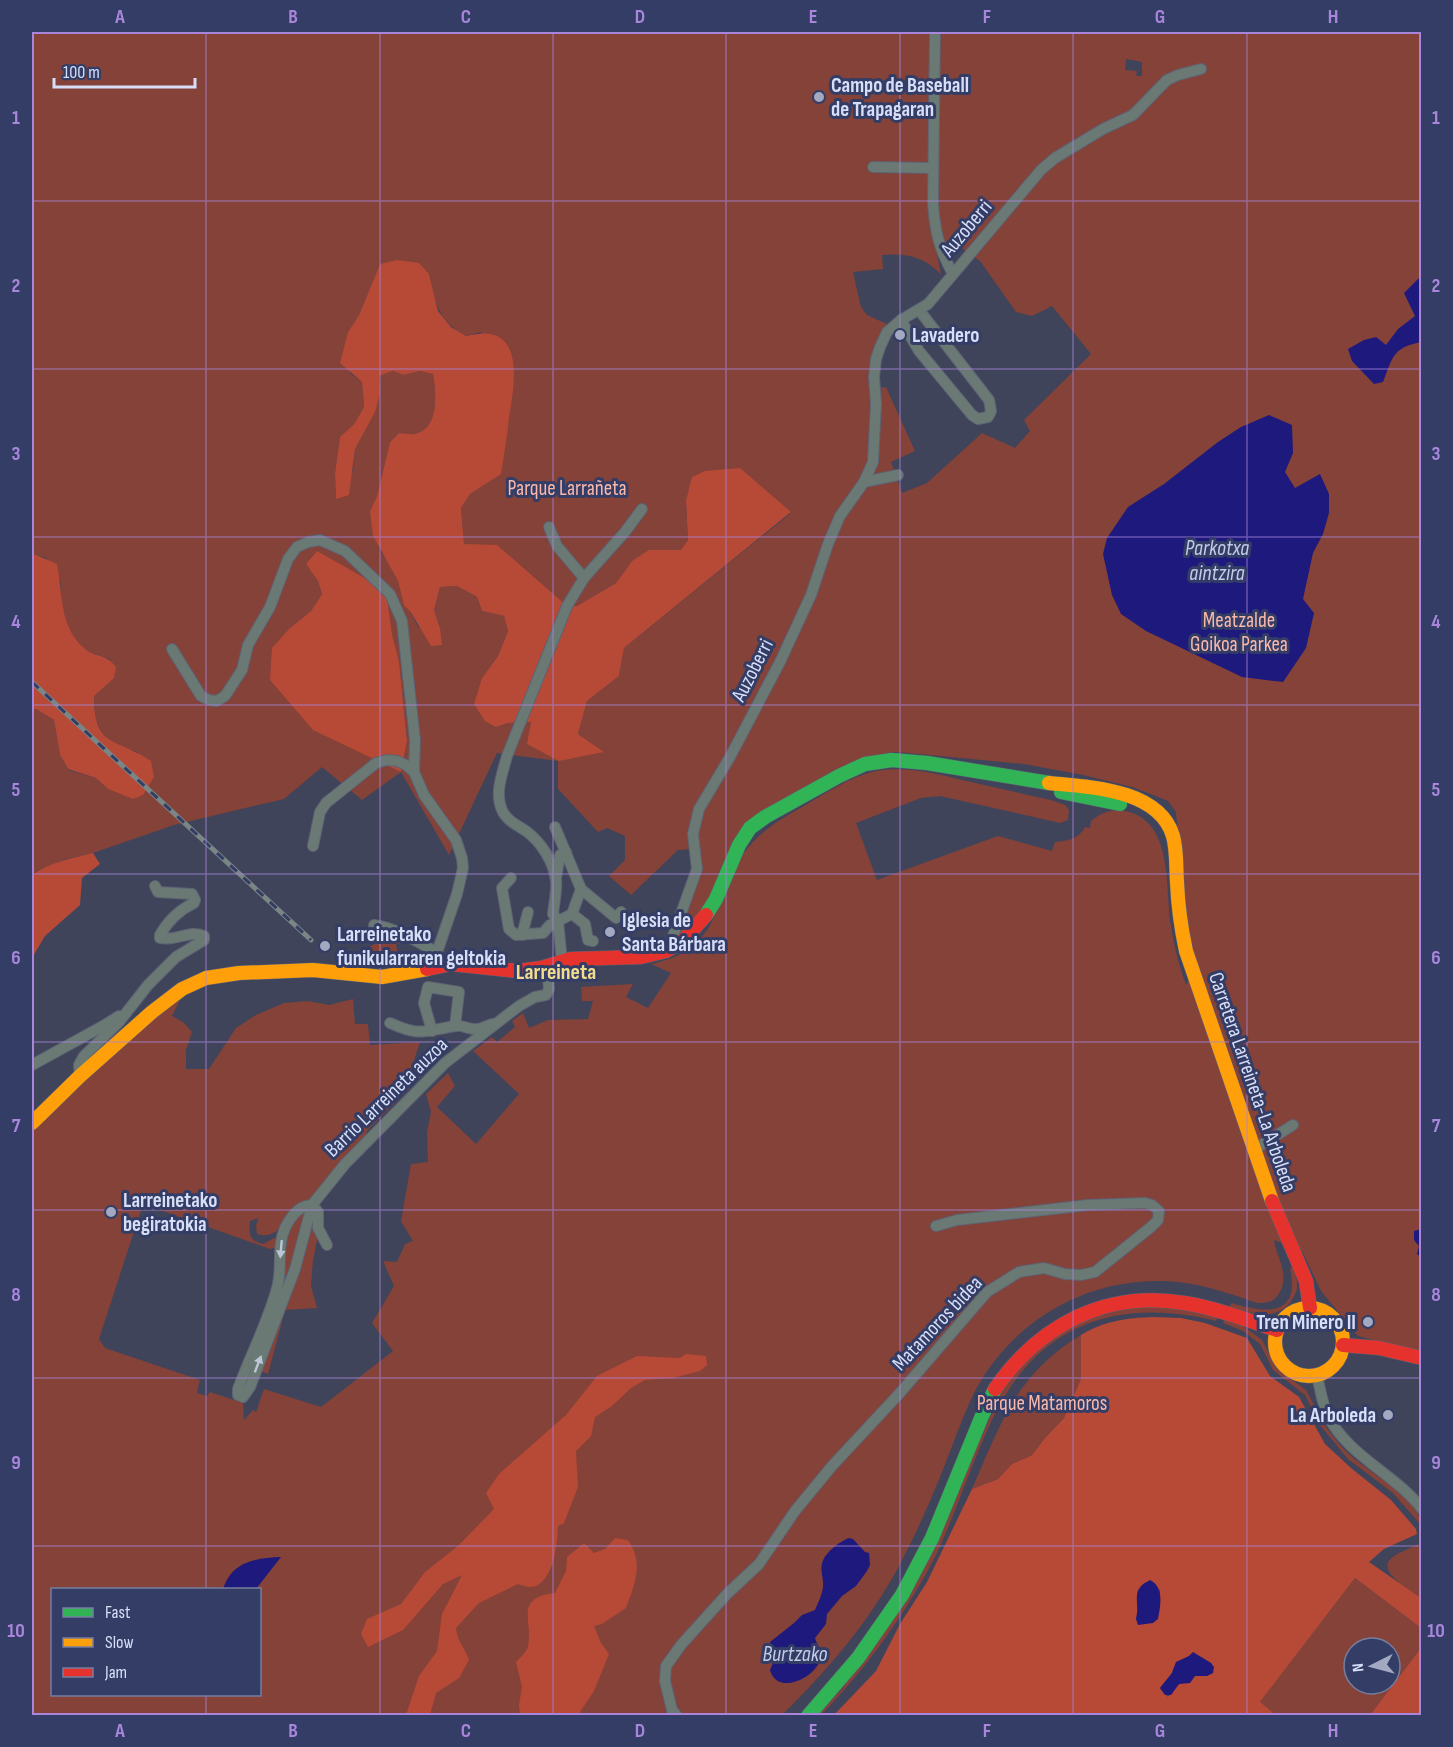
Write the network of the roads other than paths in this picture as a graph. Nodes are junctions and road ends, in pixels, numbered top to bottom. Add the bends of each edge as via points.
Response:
1 (935, 32) edge
2 (1201, 69) dead end
3 (873, 167) dead end
4 (932, 168) junction
5 (953, 274) junction
6 (919, 310) junction
7 (901, 320) junction
8 (898, 475) dead end
9 (864, 482) junction
10 (642, 508) dead end
11 (549, 527) dead end
12 (584, 578) junction
13 (172, 649) dead end
14 (414, 772) junction
15 (555, 827) dead end
16 (313, 846) dead end
17 (566, 852) junction
18 (511, 878) dead end
19 (556, 882) junction
20 (155, 886) dead end
21 (581, 889) junction
22 (528, 912) dead end
23 (621, 912) dead end
24 (572, 915) junction
25 (558, 921) junction
26 (374, 925) dead end
27 (522, 935) junction
28 (362, 936) dead end
29 (407, 936) junction
30 (593, 941) dead end
31 (671, 949) junction
32 (436, 952) junction
33 (562, 961) junction
34 (547, 966) junction
35 (432, 967) junction
36 (131, 1008) junction
37 (390, 1023) dead end
38 (496, 1025) junction
39 (455, 1026) junction
40 (432, 1031) junction
41 (32, 1065) edge
42 (80, 1076) junction
43 (32, 1123) edge
44 (1293, 1125) dead end
45 (1253, 1150) junction
46 (312, 1205) junction
47 (936, 1226) dead end
48 (327, 1245) dead end
49 (1310, 1308) junction
50 (1277, 1330) junction
51 (1343, 1345) junction
52 (1422, 1358) edge
53 (1317, 1375) junction
54 (1422, 1509) edge
55 (676, 1716) edge
56 (808, 1716) edge

1 - 4 street
2 - 5 street, Auzoberri via 1167,80 1133,115 1048,164
3 - 4 street
4 - 5 street via 935,226 941,253
5 - 6 street, Auzoberri
6 - 7 street, Auzoberri
6 - 7 street via 989,400 988,417 972,416 920,351
7 - 9 street, Auzoberri via 887,332 876,359 873,462
8 - 9 street
9 - 31 street, Auzoberri via 840,516 811,595 780,662 699,809 694,839 697,869
10 - 12 street
11 - 12 street via 557,546
12 - 19 street via 559,622 507,756 499,789 502,811 541,845
13 - 14 street via 201,696 209,700 225,696 242,670 248,645 270,608 288,559 297,547 321,540 345,551 390,594 402,621 415,740
14 - 16 street via 397,761 376,763 326,803 320,812
14 - 32 street via 424,795 456,840 462,858 457,894
15 - 17 street
17 - 19 street via 560,855
17 - 21 street
18 - 27 street via 502,888 500,899 509,929
19 - 25 street via 553,914
20 - 36 street via 158,892 192,894 195,900 178,912 160,938 198,933 205,938 176,957 148,984
21 - 23 street via 616,918
21 - 24 street
22 - 27 street
24 - 25 street
24 - 30 street via 585,924 588,940
25 - 27 street via 543,933
25 - 33 street
26 - 29 street
28 - 29 street
29 - 32 street
31 - 33 street via 641,957 581,957
31 - 45 street, Carretera Larreineta-La Arboleda via 704,919 750,828 865,764 892,760 956,767 1091,787 1139,799 1157,810 1171,827 1186,951
32 - 35 street
33 - 34 street
34 - 35 street via 518,971 451,964
34 - 38 street, Barrio Larreineta auzoa via 546,995 519,1006
35 - 42 street via 382,977 313,970 239,973 192,983
36 - 41 street
36 - 42 street via 84,1056 79,1065
37 - 40 street, Barrio Larreineta auzoa via 406,1031
38 - 39 street, Barrio Larreineta auzoa via 474,1029
38 - 46 street, Barrio Larreineta auzoa via 445,1063 333,1178
39 - 40 street, Barrio Larreineta auzoa
39 - 40 street via 459,992 428,987 424,1003
42 - 43 street
44 - 45 street
45 - 49 street, Carretera Larreineta-La Arboleda via 1306,1281
46 -> 46 street via 298,1210 285,1228 277,1286 238,1389 238,1395 243,1397 295,1269
46 - 48 street via 318,1212 318,1228
47 - 55 street, Matamoros bidea via 957,1220 1088,1205 1145,1203 1159,1211 1158,1220 1146,1232 1095,1272 1065,1274 1044,1268 1019,1272 987,1292 832,1466 759,1564 681,1645 666,1666 665,1681
49 - 50 street via 1290,1314
49 - 51 street via 1330,1315 1338,1324
50 - 53 street via 1276,1351 1287,1368 1296,1374
50 - 56 street via 1190,1303 1151,1300 1098,1308 1044,1334 1021,1355 991,1397 925,1552 902,1596 878,1632
51 - 52 street via 1388,1349
51 - 53 street via 1335,1364
53 - 54 street via 1323,1402 1341,1436

